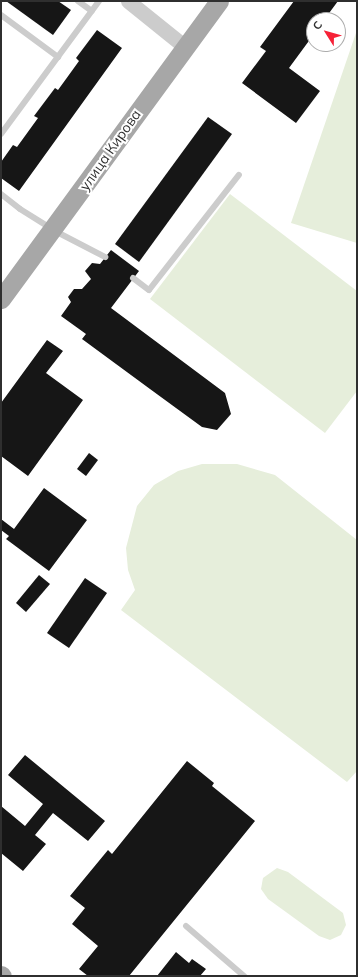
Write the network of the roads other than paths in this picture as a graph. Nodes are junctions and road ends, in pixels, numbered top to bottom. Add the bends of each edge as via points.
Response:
1 (78, 1) edge
2 (99, 1) edge
3 (128, 1) edge
4 (219, 1) edge
5 (92, 11) junction
6 (1, 15) edge
7 (184, 46) junction
8 (58, 57) junction
9 (1, 134) edge
10 (239, 175) dead end
11 (1, 194) edge
12 (53, 230) junction
13 (105, 257) dead end
14 (133, 278) dead end
15 (1, 299) edge
16 (186, 926) dead end
17 (244, 976) edge

1 - 5 lane
2 - 5 lane
3 - 7 street
4 - 7 main road, улица Кирова
5 - 8 lane
6 - 8 lane
7 - 12 main road, улица Кирова
8 - 9 lane
10 - 14 lane via 149,290
11 - 12 lane
12 - 13 lane
12 - 15 main road, улица Кирова
16 - 17 lane

